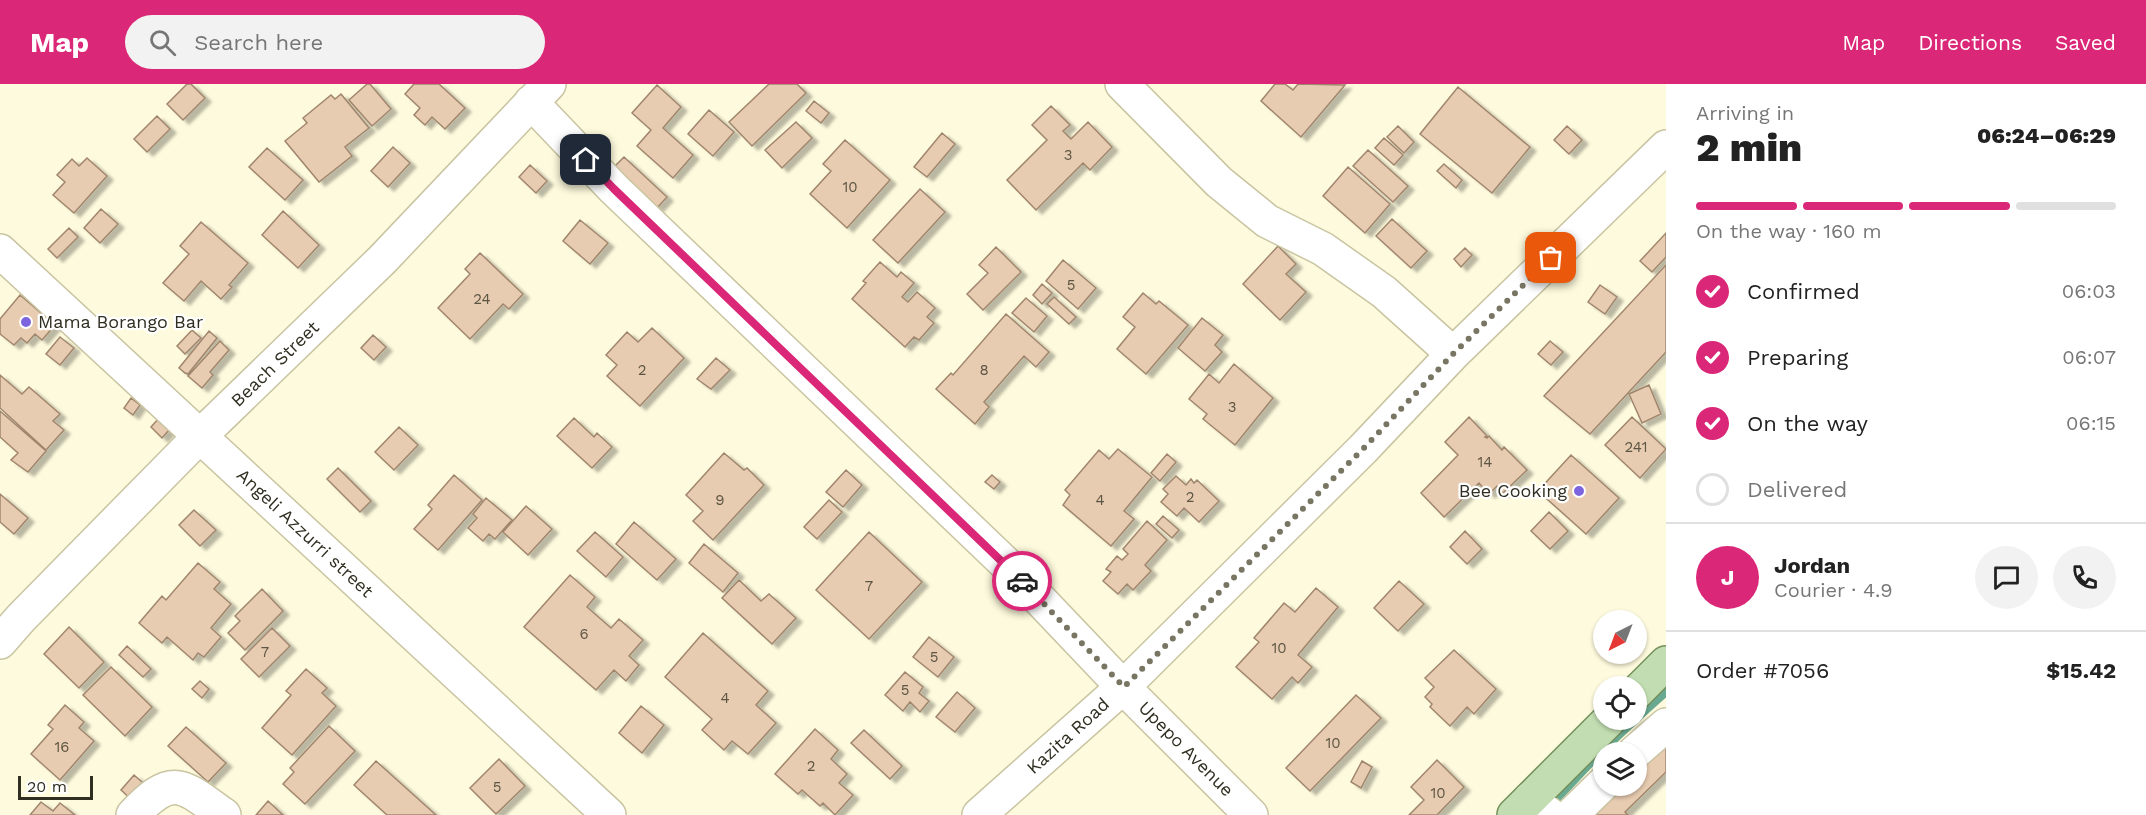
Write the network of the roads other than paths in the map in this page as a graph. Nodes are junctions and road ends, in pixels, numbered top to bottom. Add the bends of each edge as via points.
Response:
1 (1122, 84) edge
2 (540, 93) edge
3 (1666, 147) edge
4 (0, 251) edge
5 (1453, 354) junction
6 (200, 436) junction
7 (0, 642) edge
8 (1666, 663) edge
9 (1647, 682) edge
10 (1124, 687) junction
11 (1666, 725) edge
12 (1600, 730) edge
13 (1647, 742) edge
14 (1593, 794) edge
15 (1531, 810) edge
16 (133, 815) edge
17 (224, 815) edge
18 (609, 815) edge
19 (979, 815) edge
20 (1251, 815) edge
21 (1571, 815) edge

1 - 5 street via 1220,182 1268,221 1323,249 1384,292
2 - 6 street, Beach Street via 382,260
2 - 10 street, Upepo Avenue via 614,189 1004,562
3 - 5 street, Kazita Road
4 - 6 street, Angeli Azzurri street
5 - 10 street, Kazita Road
6 - 7 street, Beach Street
6 - 18 street, Angeli Azzurri street
8 - 9 main road
10 - 19 street, Kazita Road
10 - 20 street, Upepo Avenue
11 - 13 street
12 - 15 main road
14 - 21 street
16 - 17 street via 166,788 187,789

